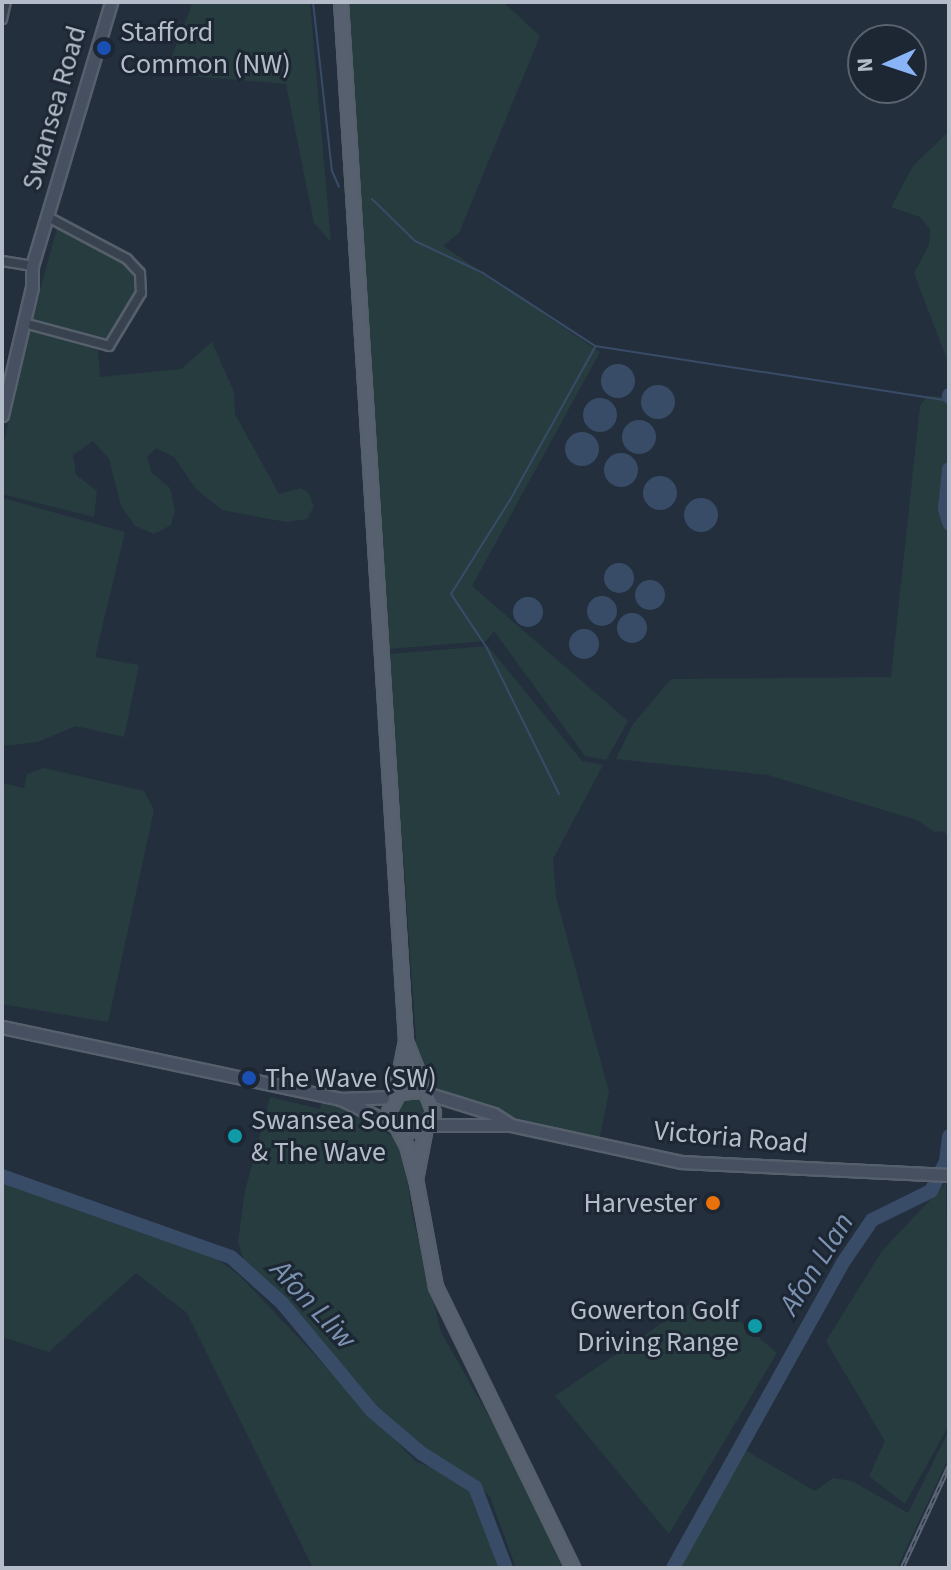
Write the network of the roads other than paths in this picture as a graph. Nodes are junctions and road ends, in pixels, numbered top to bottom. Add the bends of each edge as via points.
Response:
1 (6, 2) edge
2 (111, 2) edge
3 (341, 2) edge
4 (2, 19) edge
5 (48, 217) junction
6 (2, 261) edge
7 (32, 266) junction
8 (24, 323) junction
9 (4, 392) edge
10 (2, 415) edge
11 (2, 1027) edge
12 (406, 1041) junction
13 (422, 1092) junction
14 (394, 1096) junction
15 (340, 1099) junction
16 (511, 1125) junction
17 (427, 1126) junction
18 (397, 1128) junction
19 (949, 1175) edge
20 (416, 1179) junction
21 (573, 1568) edge

1 - 4 street
2 - 5 main road, Swansea Road
3 - 12 main road
5 - 7 main road, Swansea Road
5 - 8 street via 127,259 140,273 141,293 109,346
6 - 7 street
7 - 8 main road, Swansea Road
8 - 9 main road, Swansea Road
9 - 10 main road, Swansea Road
11 - 15 main road
12 - 13 main road
12 - 14 main road
13 - 14 main road via 409,1089
13 - 16 main road, Victoria Road via 494,1114
13 - 17 main road via 434,1109
14 - 15 main road
14 - 18 main road via 389,1112
15 - 18 main road
16 - 17 main road, Victoria Road
16 - 19 main road, Victoria Road via 681,1162
17 - 18 main road
17 - 20 main road
18 - 20 main road
20 - 21 main road via 427,1256 450,1325

